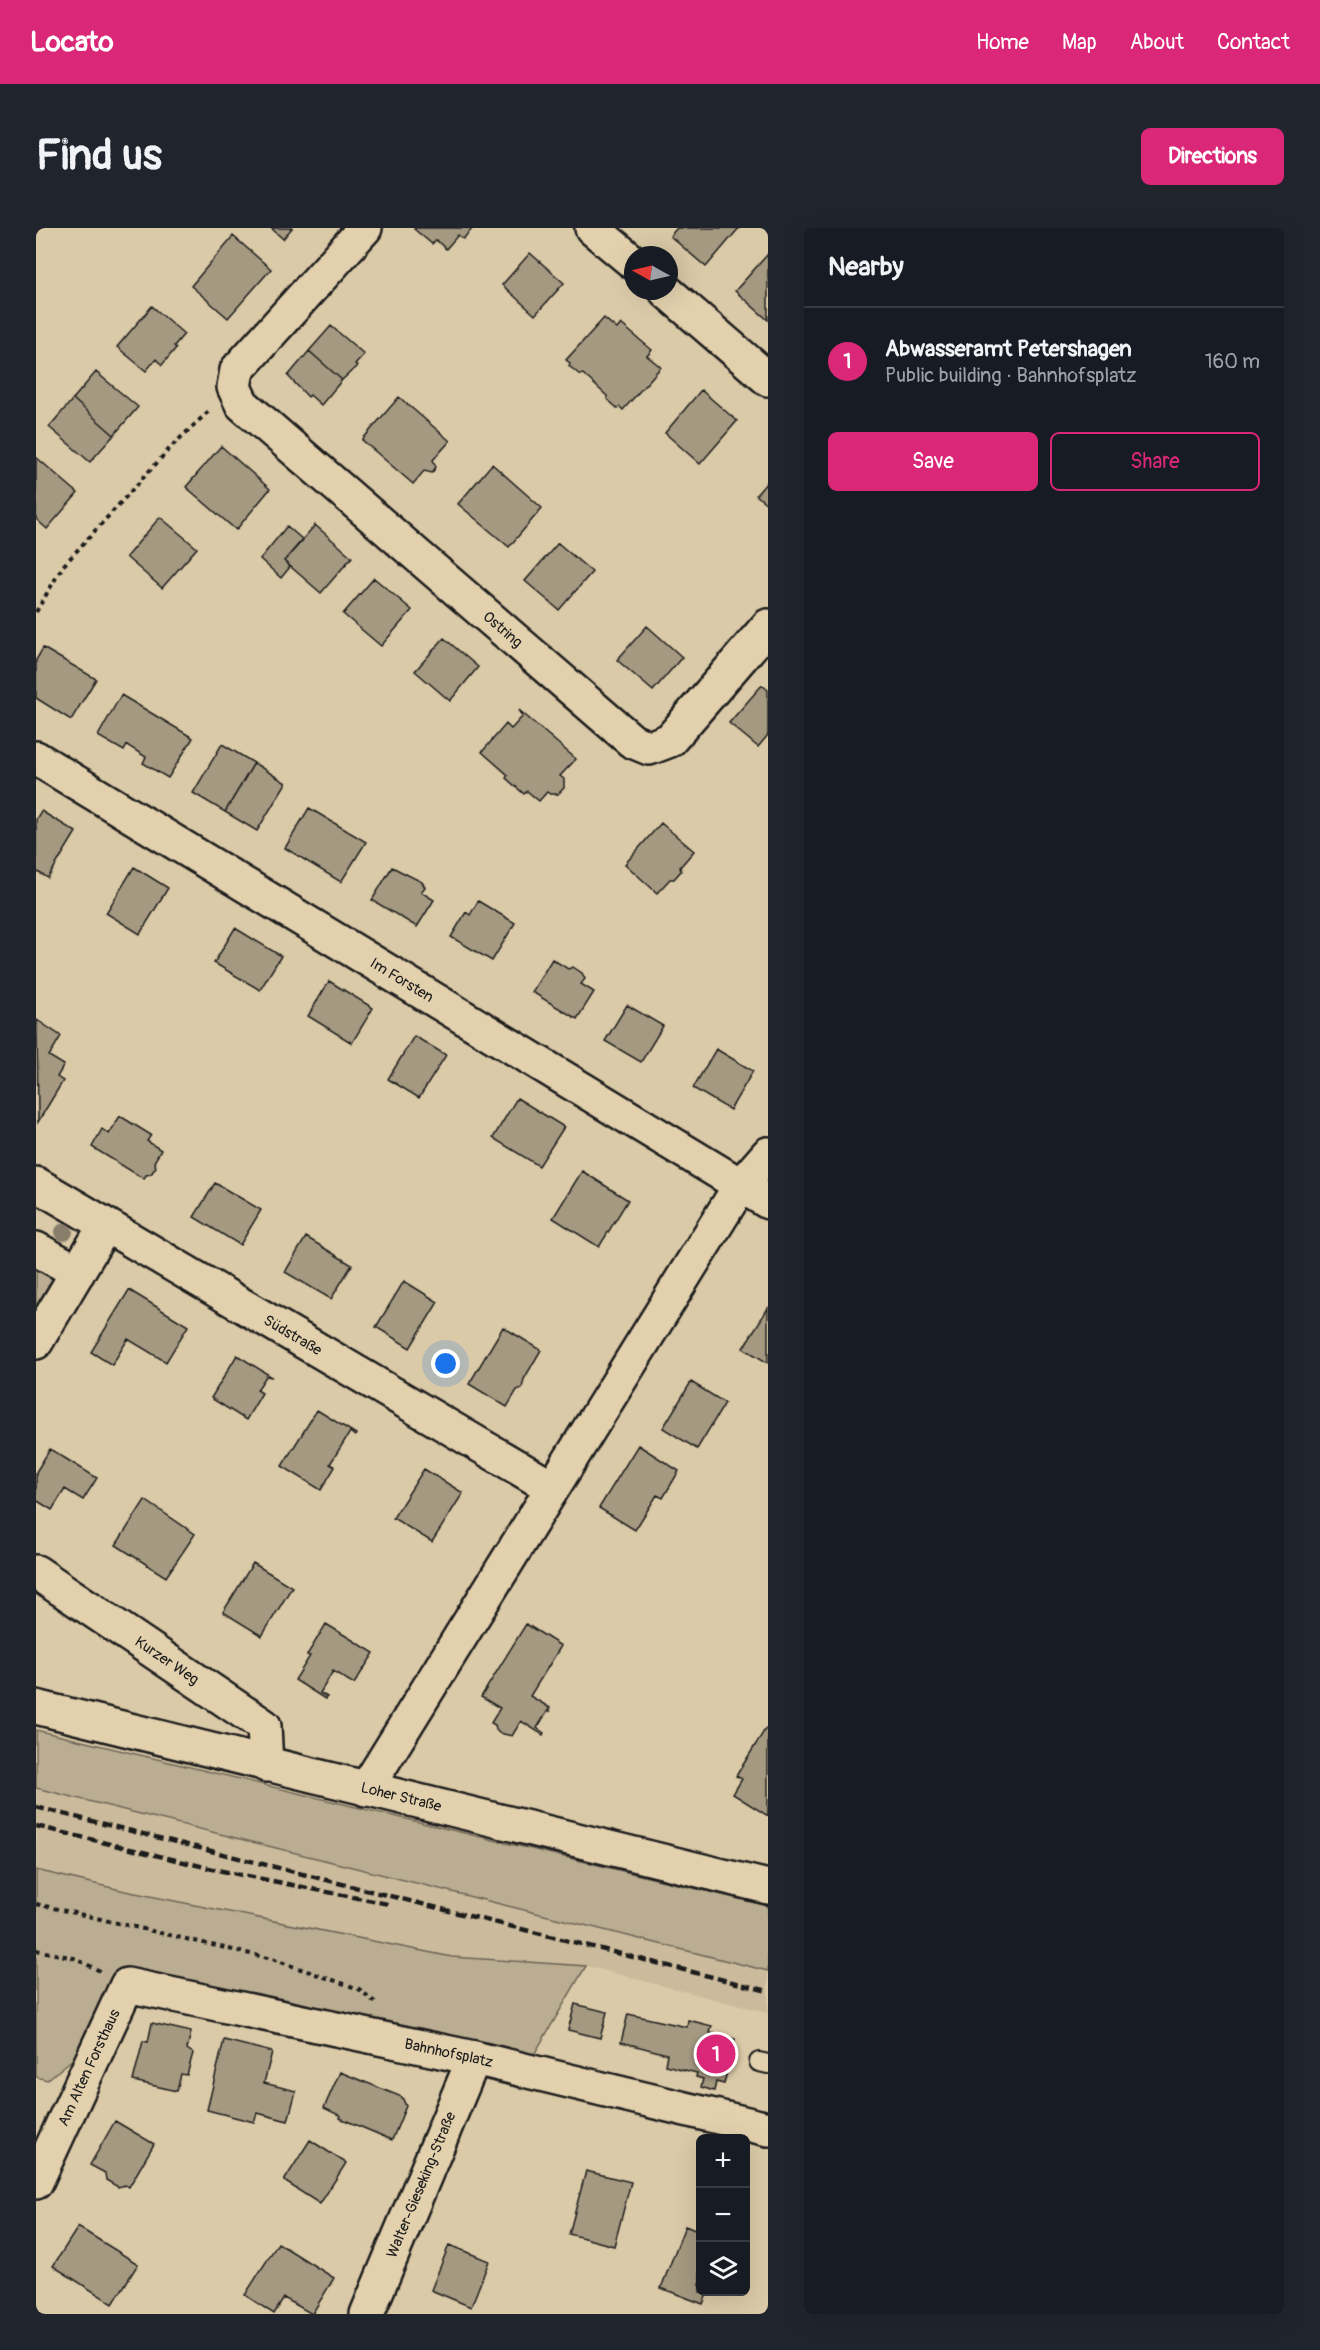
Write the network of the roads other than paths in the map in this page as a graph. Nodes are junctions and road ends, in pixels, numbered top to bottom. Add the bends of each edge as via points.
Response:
1 (365, 228) edge
2 (592, 228) edge
3 (624, 255) edge
4 (676, 300) edge
5 (768, 379) edge
6 (768, 626) edge
7 (36, 758) edge
8 (768, 1154) edge
9 (740, 1186) junction
10 (40, 1195) edge
11 (768, 1202) edge
12 (105, 1226) junction
13 (36, 1249) edge
14 (78, 1272) junction
15 (36, 1341) edge
16 (551, 1487) junction
17 (36, 1572) edge
18 (36, 1707) edge
19 (266, 1765) junction
20 (366, 1790) junction
21 (768, 1887) edge
22 (127, 1985) joint
23 (474, 2058) junction
24 (768, 2129) edge
25 (36, 2182) edge
26 (367, 2314) edge

1 - 6 street, Ostring via 237,370 234,387 242,405 632,741 649,748 670,740
2 - 3 street
4 - 5 street
7 - 9 street, Im Forsten
8 - 9 street
9 - 11 street, Im Forsten
9 - 16 street
10 - 12 street, Südstraße
12 - 14 street
12 - 16 street, Südstraße
13 - 14 street
14 - 15 street
16 - 20 street
17 - 19 street, Kurzer Weg via 264,1726
18 - 19 street, Loher Straße
19 - 20 street, Loher Straße
20 - 21 street, Loher Straße
22 - 23 street, Bahnhofsplatz
22 - 25 street, Am Alten Forsthaus
23 - 24 street, Bahnhofsplatz
23 - 26 street, Walter-Gieseking-Straße

